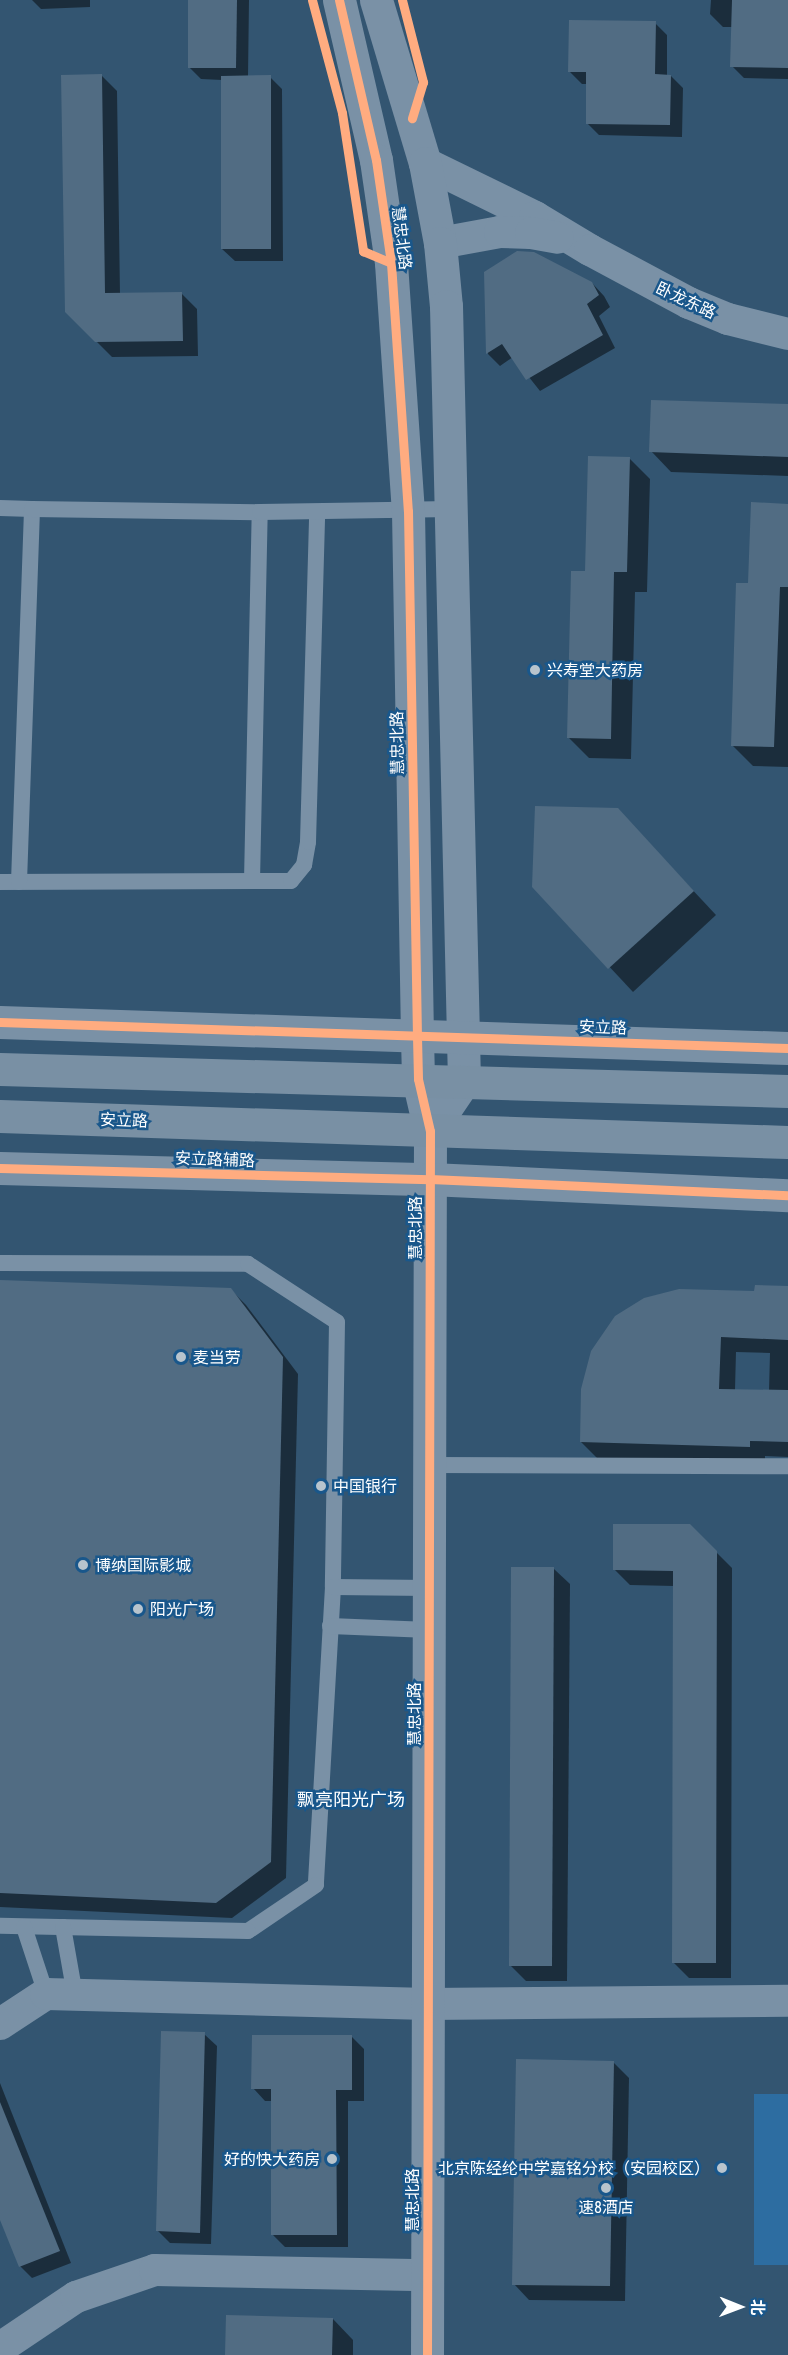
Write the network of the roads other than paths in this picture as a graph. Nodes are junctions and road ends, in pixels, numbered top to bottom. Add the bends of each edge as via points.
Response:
1 (339, 0) edge
2 (376, 0) edge
3 (425, 163) junction
4 (440, 243) junction
5 (590, 250) junction
6 (788, 334) edge
7 (0, 508) edge
8 (32, 509) junction
9 (451, 509) junction
10 (408, 511) junction
11 (260, 512) junction
12 (317, 512) junction
13 (252, 881) junction
14 (0, 882) edge
15 (19, 882) junction
16 (0, 1022) edge
17 (417, 1037) junction
18 (464, 1037) junction
19 (788, 1048) edge
20 (0, 1069) edge
21 (418, 1080) junction
22 (464, 1081) junction
23 (788, 1091) edge
24 (0, 1116) edge
25 (430, 1131) junction
26 (788, 1142) edge
27 (0, 1168) edge
28 (430, 1179) junction
29 (788, 1195) edge
30 (0, 1263) edge
31 (429, 1465) junction
32 (788, 1466) edge
33 (333, 1587) junction
34 (429, 1588) junction
35 (330, 1626) junction
36 (429, 1630) junction
37 (0, 1926) edge
38 (24, 1927) junction
39 (63, 1928) junction
40 (60, 1995) junction
41 (788, 2001) edge
42 (428, 2004) junction
43 (0, 2024) edge
44 (427, 2275) junction
45 (0, 2349) edge
46 (427, 2355) edge

1 - 10 street, 慧忠北路 via 376,160 391,263
2 - 3 street
3 - 4 street
3 - 5 street, 卧龙东路 via 535,217
4 - 5 street, 卧龙东路 via 500,232 531,233
4 - 9 street via 446,306
5 - 6 street, 卧龙东路 via 689,303 728,319
7 - 8 lane
8 - 11 lane
8 - 15 lane
9 - 10 lane
9 - 18 street
10 - 12 lane
10 - 17 street, 慧忠北路
11 - 12 lane
11 - 13 lane
12 - 13 lane via 308,842 304,865 291,881
13 - 15 lane
14 - 15 lane
16 - 17 street
17 - 18 street, 安立路
17 - 21 street, 慧忠北路
18 - 19 street, 安立路
18 - 22 street
20 - 21 main road
21 - 22 main road
21 - 25 street, 慧忠北路
22 - 23 main road
22 - 25 street
24 - 25 main road, 安立路
25 - 26 main road, 安立路
25 - 28 street, 慧忠北路
27 - 28 street, 安立路辅路
28 - 29 street
28 - 31 street, 慧忠北路
30 - 33 lane via 248,1264 336,1322
31 - 32 lane
31 - 34 street, 慧忠北路
33 - 34 lane
33 - 35 lane
34 - 36 street, 慧忠北路
35 - 36 lane
35 - 39 lane via 316,1885 248,1931
36 - 42 street, 慧忠北路
37 - 38 lane
38 - 39 lane
38 - 40 lane
39 - 40 lane
40 - 42 street
40 - 43 street
41 - 42 street
42 - 44 street, 慧忠北路
44 - 45 street via 155,2270 76,2297
44 - 46 street, 慧忠北路

